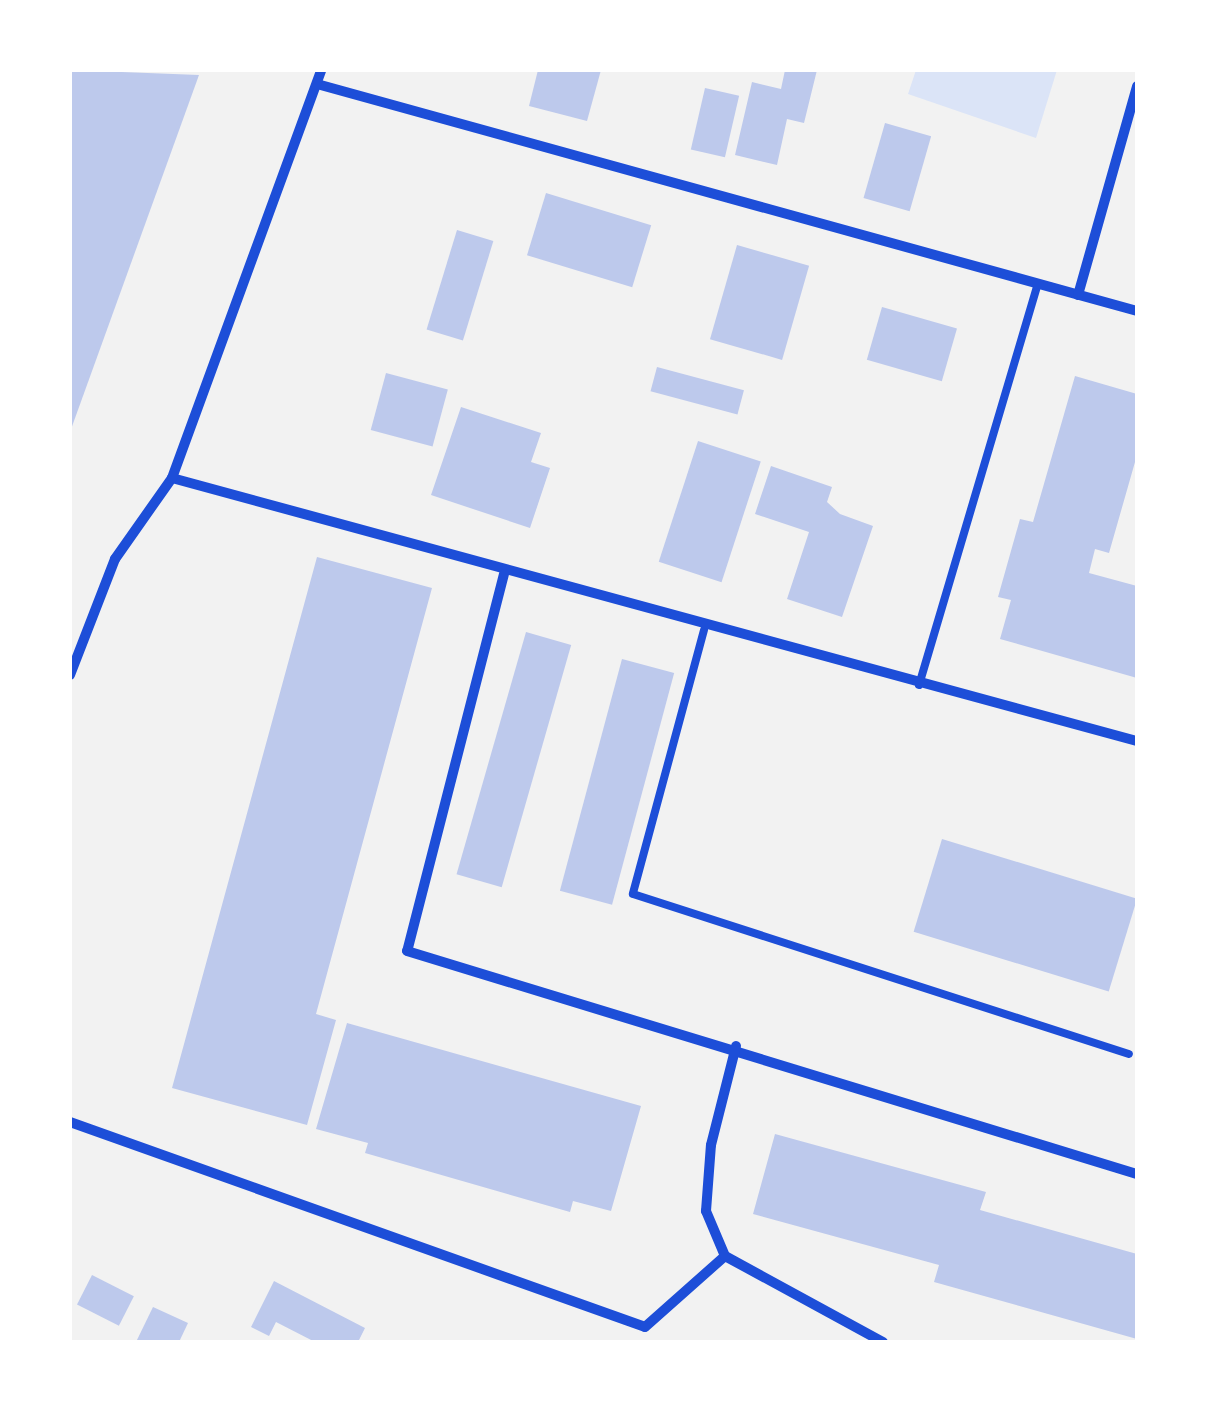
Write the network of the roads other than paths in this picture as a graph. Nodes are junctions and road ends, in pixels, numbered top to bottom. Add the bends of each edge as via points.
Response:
1 (321, 70) edge
2 (318, 84) junction
3 (1137, 86) edge
4 (1038, 284) junction
5 (1078, 295) junction
6 (1137, 311) edge
7 (172, 478) junction
8 (504, 574) junction
9 (704, 630) junction
10 (70, 675) edge
11 (919, 685) junction
12 (1137, 741) edge
13 (736, 1046) junction
14 (1129, 1054) dead end
15 (70, 1122) edge
16 (1137, 1174) edge
17 (725, 1256) junction
18 (883, 1342) edge

1 - 2 street
2 - 4 street
2 - 7 street
3 - 5 street
4 - 5 street
4 - 11 lane
5 - 6 street
7 - 8 street
7 - 10 street via 115,559
8 - 9 street
8 - 13 street via 407,952
9 - 11 street
9 - 14 lane via 633,894
11 - 12 street
13 - 16 street
13 - 17 street via 710,1145 706,1211
15 - 17 street via 645,1327
17 - 18 street

